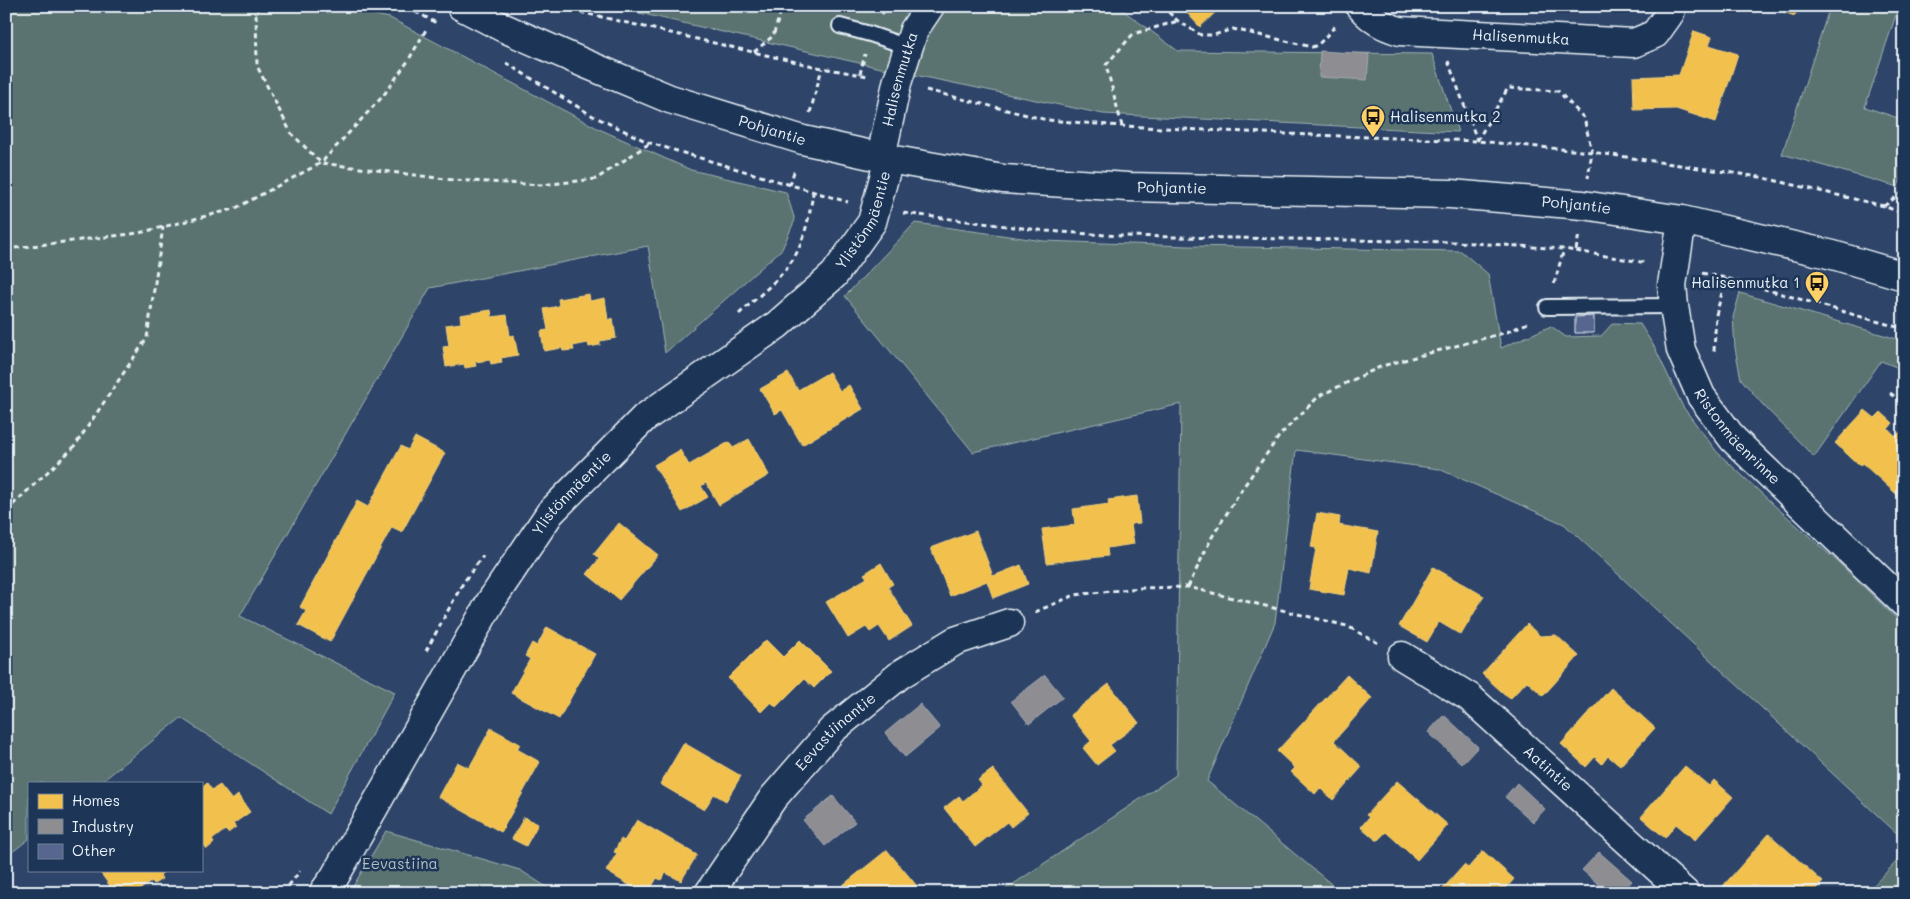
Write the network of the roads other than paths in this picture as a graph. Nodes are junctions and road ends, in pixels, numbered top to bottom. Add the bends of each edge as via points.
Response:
1 (461, 6) edge
2 (930, 6) edge
3 (1672, 6) edge
4 (1350, 13) edge
5 (840, 26) dead end
6 (908, 47) junction
7 (885, 158) junction
8 (1682, 220) junction
9 (1904, 276) edge
10 (1674, 306) junction
11 (1547, 307) road end
12 (1904, 603) edge
13 (1009, 623) road end
14 (1402, 656) road end
15 (323, 893) edge
16 (710, 893) edge
17 (1685, 893) edge

1 - 7 street, Pohjantie via 504,28 670,99 803,140
2 - 6 street, Halisenmutka via 914,30
3 - 4 street, Halisenmutka via 1655,34 1634,43 1400,31
5 - 6 lane
6 - 7 street, Halisenmutka via 897,83
7 - 8 street, Pohjantie via 1002,179 1128,186 1451,194 1584,205
7 - 15 street, Ylistönmäentie via 872,222 834,275 777,325 644,418 550,513 491,601
8 - 9 street, Pohjantie via 1833,255
8 - 10 street, Ristonmäenrinne via 1672,285
10 - 11 lane
10 - 12 street, Ristonmäenrinne via 1681,350 1701,396 1733,439
13 - 16 street, Eevastiinantie via 955,641 901,674 832,730 773,798
14 - 17 street, Aatintie via 1469,697

